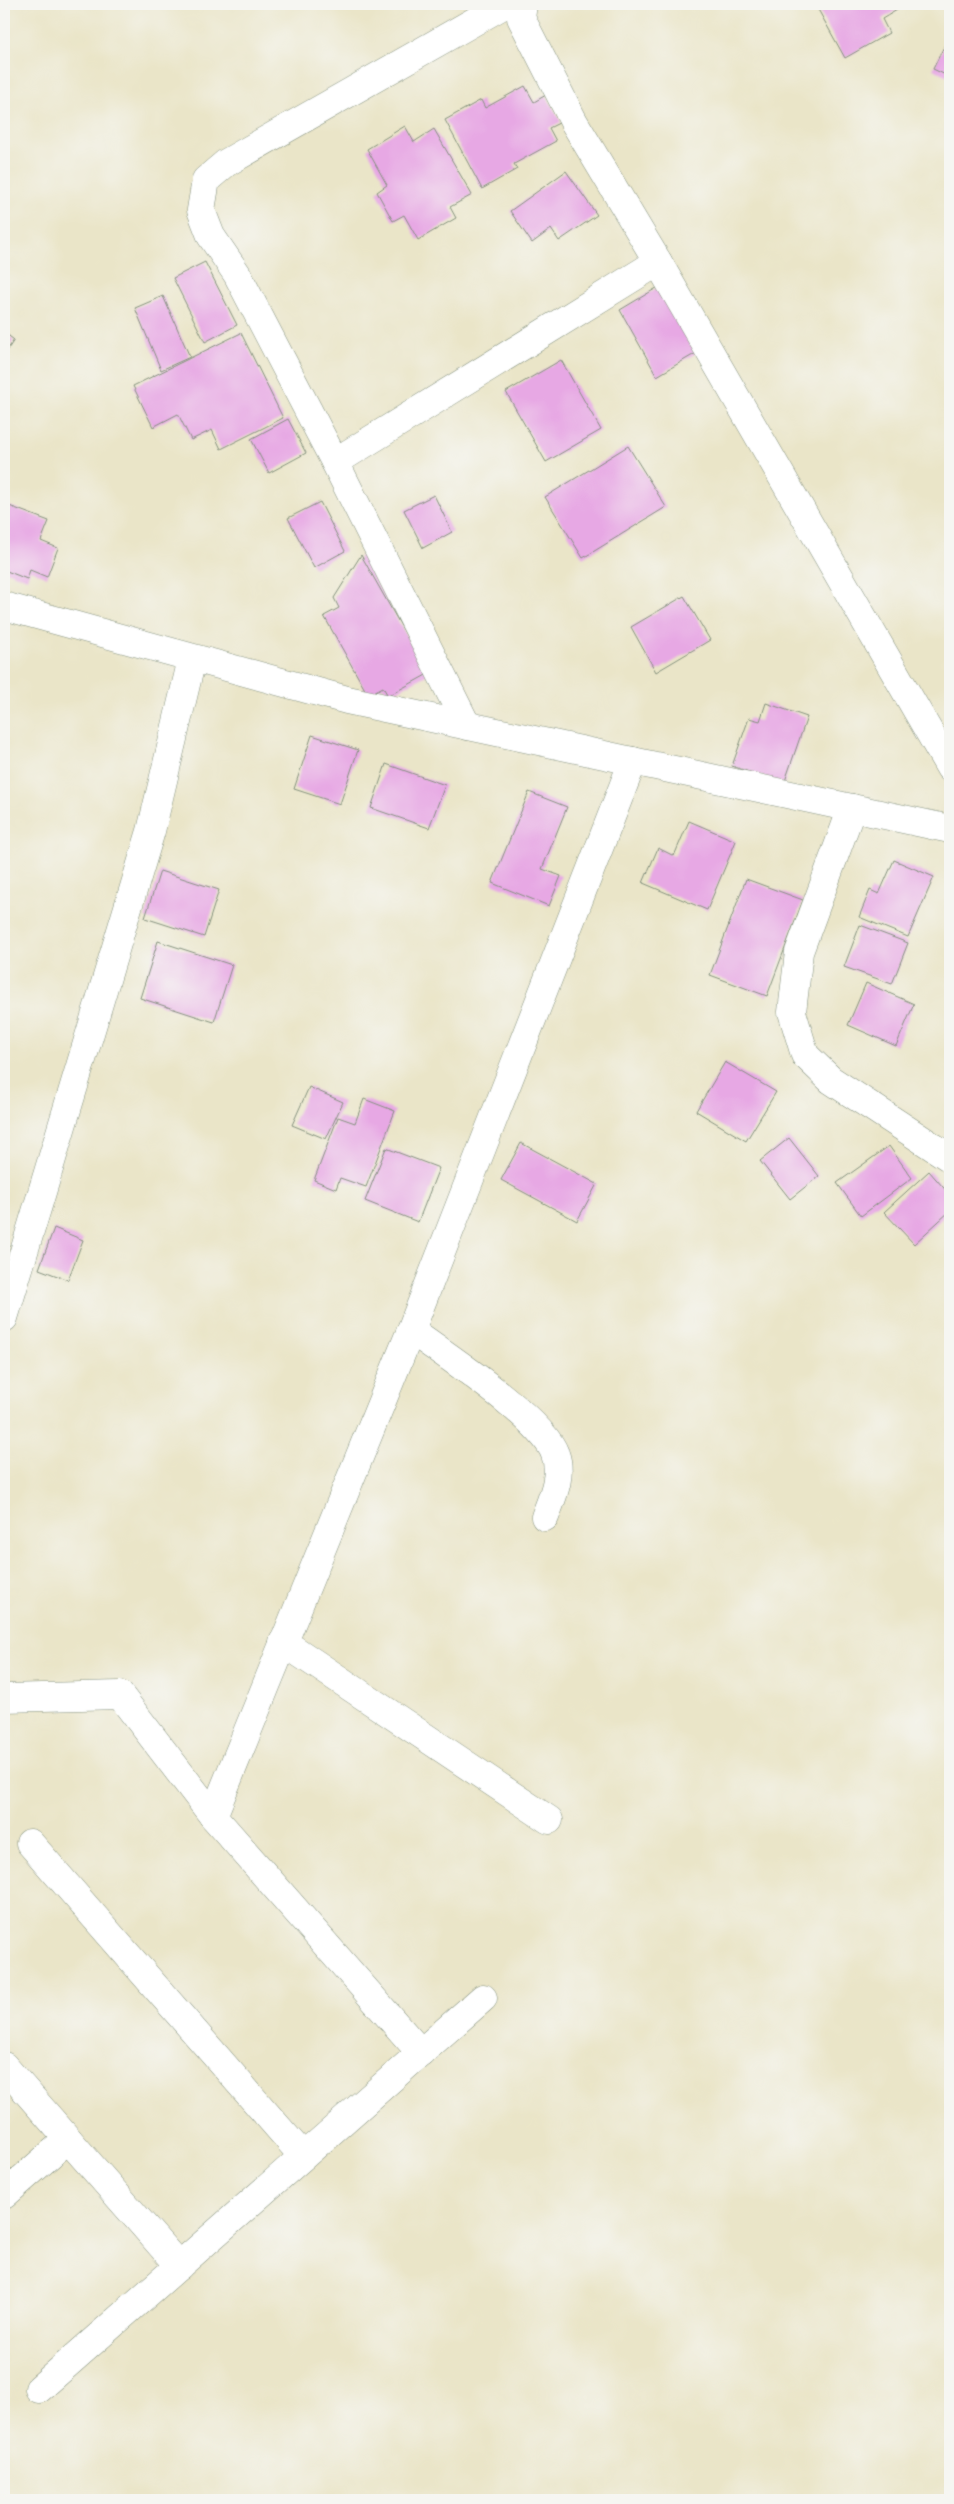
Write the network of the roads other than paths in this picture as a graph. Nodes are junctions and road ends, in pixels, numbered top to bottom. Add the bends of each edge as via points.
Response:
1 (505, 4) edge
2 (523, 4) edge
3 (658, 262) junction
4 (335, 462) junction
5 (4, 606) edge
6 (192, 660) junction
7 (467, 726) junction
8 (633, 761) junction
9 (950, 768) edge
10 (852, 808) junction
11 (950, 830) edge
12 (950, 1158) edge
13 (4, 1318) edge
14 (411, 1330) junction
15 (545, 1517) dead end
16 (283, 1642) junction
17 (4, 1698) edge
18 (213, 1816) junction
19 (549, 1820) dead end
20 (30, 1843) dead end
21 (482, 1998) dead end
22 (420, 2053) junction
23 (4, 2066) edge
24 (68, 2139) junction
25 (303, 2156) junction
26 (4, 2195) edge
27 (179, 2266) junction
28 (39, 2389) dead end

1 - 4 street via 265,140 226,163 206,180 200,210 211,236 237,274
2 - 3 street via 521,18 574,122
3 - 4 street
3 - 9 street
4 - 7 street
5 - 6 street
6 - 7 street via 347,700
6 - 13 street via 150,831
7 - 8 street
8 - 10 street
8 - 14 street
10 - 11 street
10 - 12 street via 799,952 792,1012 805,1055 831,1080
14 - 15 street via 496,1392 546,1436 558,1470
14 - 16 street
16 - 18 street
16 - 19 street
17 - 18 street via 120,1696
18 - 22 street
20 - 25 street
21 - 22 street
22 - 25 street
23 - 24 street
24 - 26 street
24 - 27 street
25 - 27 street
27 - 28 street

